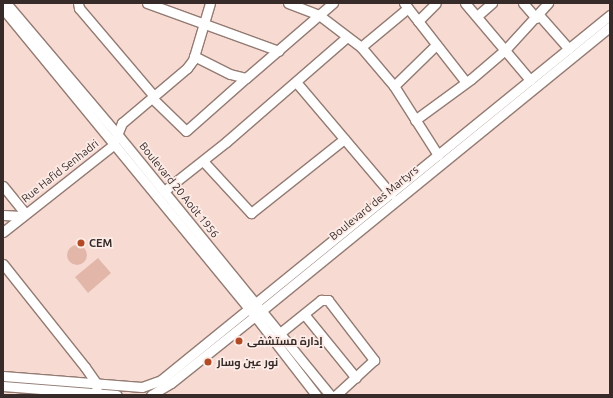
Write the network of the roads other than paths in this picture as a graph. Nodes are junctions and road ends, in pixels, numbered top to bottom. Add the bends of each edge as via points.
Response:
1 (6, 3) edge
2 (78, 3) edge
3 (147, 3) edge
4 (210, 3) edge
5 (288, 3) edge
6 (333, 3) edge
7 (436, 3) edge
8 (465, 3) edge
9 (492, 3) edge
10 (523, 3) edge
11 (548, 3) edge
12 (406, 5) edge
13 (3, 9) edge
14 (319, 15) junction
15 (610, 15) edge
16 (477, 16) junction
17 (538, 17) junction
18 (418, 20) junction
19 (203, 23) junction
20 (610, 26) edge
21 (347, 37) junction
22 (436, 45) junction
23 (360, 47) junction
24 (569, 49) junction
25 (505, 50) junction
26 (279, 51) junction
27 (194, 56) junction
28 (246, 78) junction
29 (530, 80) junction
30 (465, 81) junction
31 (296, 82) junction
32 (394, 86) junction
33 (153, 97) junction
34 (415, 120) junction
35 (118, 135) junction
36 (344, 138) junction
37 (113, 145) junction
38 (438, 155) junction
39 (203, 161) junction
40 (3, 186) edge
41 (164, 192) junction
42 (391, 194) junction
43 (3, 215) edge
44 (24, 215) junction
45 (3, 232) edge
46 (3, 264) edge
47 (256, 310) junction
48 (304, 314) junction
49 (280, 333) junction
50 (3, 376) edge
51 (356, 378) junction
52 (96, 383) junction
53 (3, 386) edge
54 (97, 394) junction
55 (117, 395) edge
56 (151, 395) edge
57 (316, 395) edge
58 (330, 395) edge
59 (336, 395) edge

1 - 35 street, Boulevard 20 Août 1956
2 - 33 street via 78,8
3 - 19 street
4 - 19 street
5 - 14 street
6 - 14 street
7 - 18 street
8 - 16 street
9 - 16 street
10 - 17 street
11 - 17 street
12 - 18 street
12 - 23 street
13 - 37 street, Boulevard 20 Août 1956
14 - 21 street
14 - 26 street
15 - 24 street, Boulevard des Martyrs
16 - 25 street
17 - 24 street
17 - 25 street
18 - 22 street
19 - 26 street
19 - 27 street
20 - 47 street, Boulevard des Martyrs
21 - 23 street
21 - 31 street
22 - 30 street
22 - 32 street
23 - 32 street
24 - 29 street, Boulevard des Martyrs
25 - 29 street
25 - 30 street
26 - 28 street
27 - 28 street via 230,74
27 - 33 street via 188,68
28 - 33 street via 186,131
29 - 38 street, Boulevard des Martyrs
30 - 34 street
31 - 36 street
31 - 39 street
32 - 34 street
33 - 35 street via 122,123
34 - 38 street
35 - 37 street
35 - 41 street, Boulevard 20 Août 1956
36 - 39 street via 251,213
36 - 42 street
37 - 44 street, Rue Hafid Senhadri
37 - 47 street, Boulevard 20 Août 1956
38 - 42 street, Boulevard des Martyrs
39 - 41 street
40 - 44 street
41 - 47 street, Boulevard 20 Août 1956
42 - 47 street, Boulevard des Martyrs
43 - 44 street
44 - 45 street, Rue Hafid Senhadri
46 - 52 street
47 - 49 street, Boulevard 20 Août 1956
47 - 52 street, Boulevard des Martyrs via 154,384 142,387
47 - 56 street, Boulevard des Martyrs via 172,383
47 - 57 street
48 - 49 street
48 - 51 street
48 - 51 street via 321,300 328,300 374,360
49 - 58 street, Boulevard 20 Août 1956
50 - 52 street
51 - 59 street
52 - 54 street
53 - 54 street
54 - 55 street

